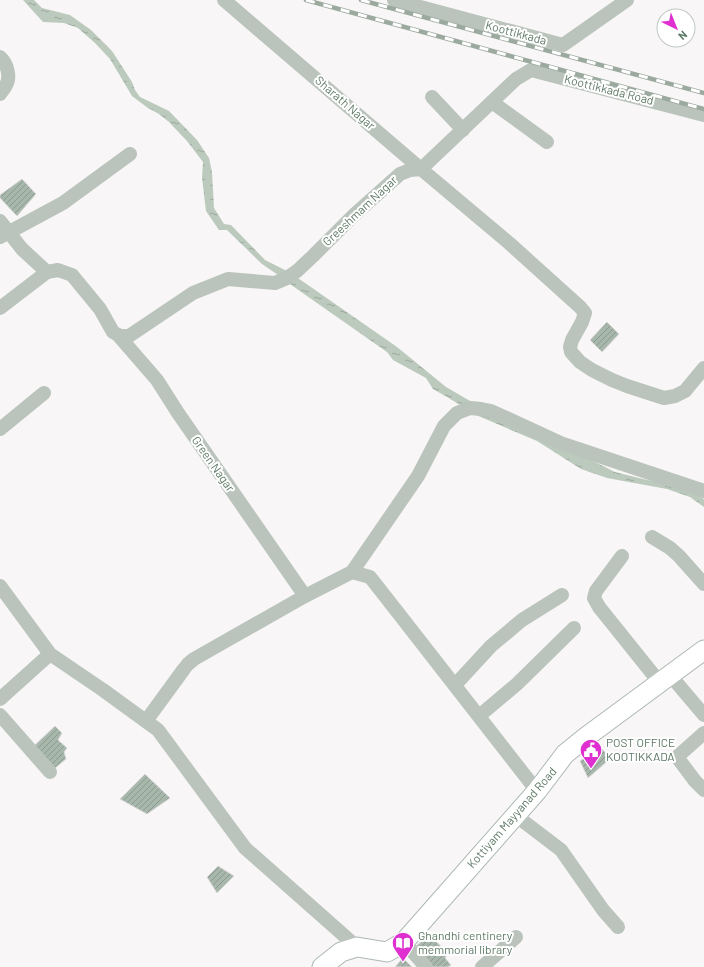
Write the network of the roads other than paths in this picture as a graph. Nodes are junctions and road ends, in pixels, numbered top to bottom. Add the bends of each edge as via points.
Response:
1 (224, 0) edge
2 (394, 0) edge
3 (627, 0) edge
4 (0, 57) edge
5 (0, 94) edge
6 (432, 97) dead end
7 (492, 102) junction
8 (704, 114) edge
9 (463, 130) junction
10 (547, 142) dead end
11 (130, 154) dead end
12 (421, 169) junction
13 (0, 221) edge
14 (4, 235) edge
15 (47, 272) junction
16 (0, 308) edge
17 (118, 335) junction
18 (704, 368) edge
19 (44, 394) dead end
20 (0, 429) edge
21 (704, 491) edge
22 (652, 536) dead end
23 (622, 556) dead end
24 (352, 572) junction
25 (704, 584) edge
26 (0, 586) edge
27 (562, 595) dead end
28 (305, 596) junction
29 (574, 628) dead end
30 (704, 650) edge
31 (50, 654) junction
32 (665, 679) junction
33 (455, 685) junction
34 (0, 699) edge
35 (0, 715) edge
36 (704, 715) edge
37 (479, 716) junction
38 (146, 721) junction
39 (704, 733) edge
40 (50, 772) dead end
41 (704, 790) edge
42 (537, 791) junction
43 (515, 815) junction
44 (618, 927) dead end
45 (516, 937) dead end
46 (404, 942) junction
47 (357, 947) junction
48 (322, 967) edge
49 (426, 967) edge
50 (482, 967) edge

1 - 12 street, Sharath Nagar
2 - 3 street, Koottikkada via 563,45
4 - 5 street via 4,60 8,75 7,84
6 - 9 street
7 - 8 street, Koottikkada Road via 516,79 530,70
7 - 9 street
7 - 10 street
9 - 12 street
11 - 14 street via 63,203
12 - 17 street, Greeshmam Nagar via 400,174 287,278 275,283 228,279 193,294 129,336
12 - 18 street via 509,243 585,313 570,347 580,362 619,383 664,398 685,391
13 - 14 street
14 - 15 street
15 - 16 street
15 - 17 street via 58,270 72,275 100,309 113,332
17 - 28 street, Green Nagar via 157,380
19 - 20 street
21 - 24 street via 563,444 491,411 470,408 456,413 444,426 418,476
22 - 25 street via 679,556
23 - 32 street via 596,591 594,598 599,607
24 - 28 street
24 - 33 street via 370,577
26 - 31 street
27 - 33 street via 522,620 491,646
28 - 38 street via 188,664
29 - 37 street via 517,684
30 - 32 main road, Kottiyam Mayyanad Road
31 - 34 street
31 - 38 street
32 - 36 street
32 - 42 main road, Kottiyam Mayyanad Road via 565,754
33 - 37 street
35 - 40 street
37 - 42 street
38 - 47 street via 158,730 245,848
39 - 41 street via 677,757
42 - 43 main road, Kottiyam Mayyanad Road
43 - 44 street via 561,850
43 - 46 main road, Kottiyam Mayyanad Road
45 - 50 street
46 - 47 main road, Kottiyam Mayyanad Road via 387,952
46 - 49 street
47 - 48 main road via 341,952

